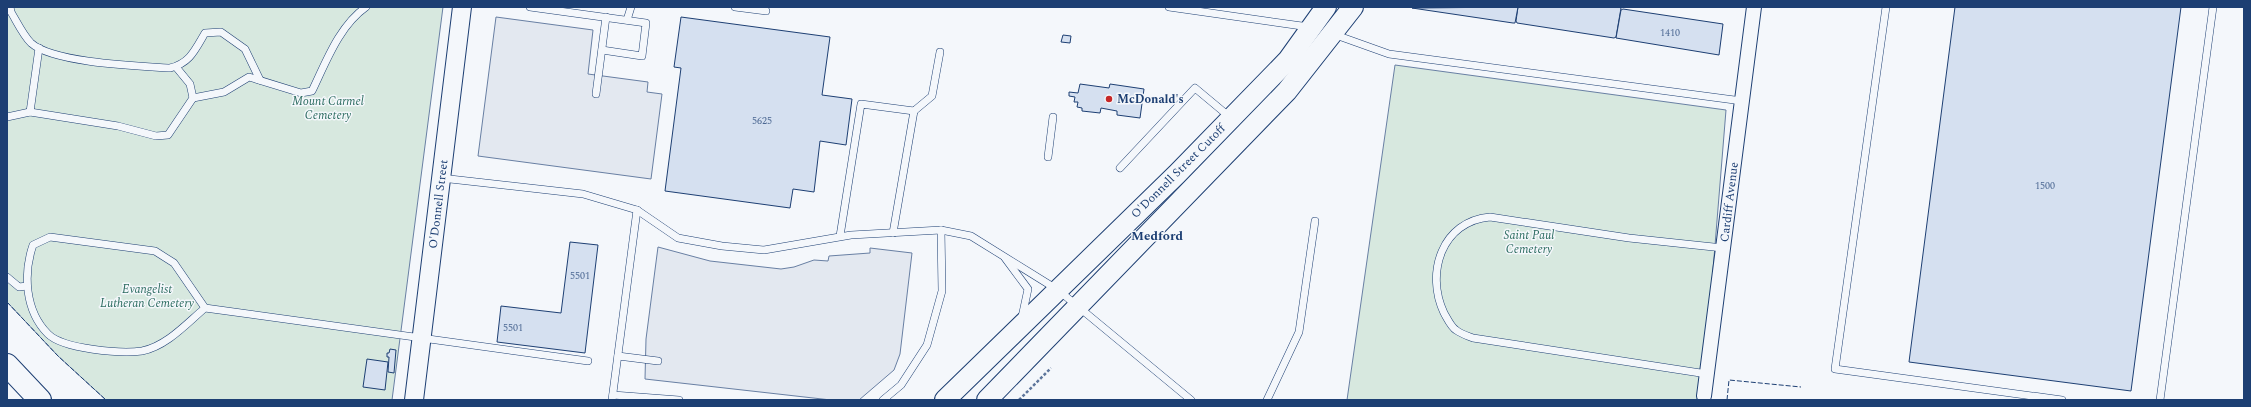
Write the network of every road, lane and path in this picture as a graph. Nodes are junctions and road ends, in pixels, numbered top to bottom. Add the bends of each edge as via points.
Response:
1 (10, 7) edge
2 (366, 7) edge
3 (462, 7) edge
4 (530, 7) edge
5 (631, 7) edge
6 (735, 7) edge
7 (1169, 7) edge
8 (1326, 7) edge
9 (1353, 7) edge
10 (1754, 7) edge
11 (1886, 7) edge
12 (2213, 7) edge
13 (766, 11) dead end
14 (606, 17) junction
15 (627, 20) junction
16 (1308, 34) junction
17 (1329, 40) junction
18 (39, 48) junction
19 (602, 50) junction
20 (940, 52) dead end
21 (176, 67) junction
22 (260, 80) junction
23 (596, 94) dead end
24 (193, 98) junction
25 (1742, 101) junction
26 (914, 111) junction
27 (30, 112) junction
28 (7, 117) edge
29 (1053, 117) dead end
30 (1231, 118) junction
31 (1048, 157) dead end
32 (1120, 168) dead end
33 (441, 178) junction
34 (637, 210) junction
35 (1315, 221) dead end
36 (940, 230) junction
37 (893, 233) junction
38 (840, 236) junction
39 (1723, 248) junction
40 (1002, 253) junction
41 (7, 277) edge
42 (27, 286) junction
43 (1058, 290) junction
44 (1078, 306) junction
45 (205, 308) junction
46 (1020, 326) junction
47 (421, 338) junction
48 (618, 356) junction
49 (588, 361) dead end
50 (658, 361) dead end
51 (7, 365) edge
52 (1051, 368) dead end
53 (1707, 374) junction
54 (1704, 396) dead end
55 (612, 398) edge
56 (1186, 399) edge
57 (40, 400) edge
58 (414, 400) edge
59 (679, 400) edge
60 (883, 400) edge
61 (945, 400) edge
62 (987, 400) edge
63 (1019, 400) edge
64 (1267, 400) edge
65 (2062, 400) edge
66 (2160, 400) edge

1 - 18 lane via 20,28 31,43
2 - 22 lane via 354,16 333,48 312,91 301,93
3 - 33 street, O'Donnell Street
4 - 14 lane
5 - 15 lane
6 - 13 lane
7 - 16 lane
8 - 16 main road, O'Donnell Street Cutoff
9 - 17 main road, O'Donnell Street Cutoff
10 - 25 street, Cardiff Avenue
11 - 65 lane via 1835,369
12 - 66 lane
14 - 15 lane
14 - 19 lane
15 - 19 lane via 646,23 642,56
16 - 30 main road, O'Donnell Street Cutoff via 1288,60
17 - 25 lane via 1389,54
17 - 44 main road, O'Donnell Street Cutoff via 1287,91
18 - 21 lane via 90,61
18 - 27 lane
19 - 23 lane
20 - 26 lane via 932,96
21 - 22 lane via 183,64 205,33 221,32 245,49
21 - 24 lane via 190,84
22 - 24 lane via 249,77 224,92
24 - 27 lane via 168,135 162,136
25 - 39 street, Cardiff Avenue
26 - 37 lane
26 - 38 lane via 861,104
27 - 28 lane
29 - 31 lane
30 - 32 lane via 1195,88
30 - 43 main road, O'Donnell Street Cutoff
33 - 34 lane via 583,194
33 - 47 street, O'Donnell Street
34 - 38 lane via 678,238 722,246 764,250
34 - 48 lane
35 - 64 lane via 1299,332
36 - 37 lane
36 - 40 lane via 971,236
36 - 60 lane via 942,291 927,345 901,385
37 - 38 lane
39 - 53 street, Cardiff Avenue
39 - 53 lane via 1629,238 1490,217 1466,222 1456,229 1438,259 1438,301 1456,330 1473,338
40 - 43 lane
40 - 46 lane via 1028,289
41 - 42 lane via 19,286
42 - 45 lane via 32,310 48,334 71,346 116,352 143,351 165,341
42 - 45 lane via 27,262 33,245 50,236 155,251 174,263
43 - 44 lane
43 - 46 main road, O'Donnell Street Cutoff
44 - 56 lane
44 - 62 main road, O'Donnell Street Cutoff
45 - 47 lane
46 - 61 main road, O'Donnell Street Cutoff
47 - 49 lane
47 - 58 street, O'Donnell Street
48 - 50 lane
48 - 55 lane
51 - 57 highway
52 - 63 path
53 - 54 street, Cardiff Avenue
55 - 59 lane

